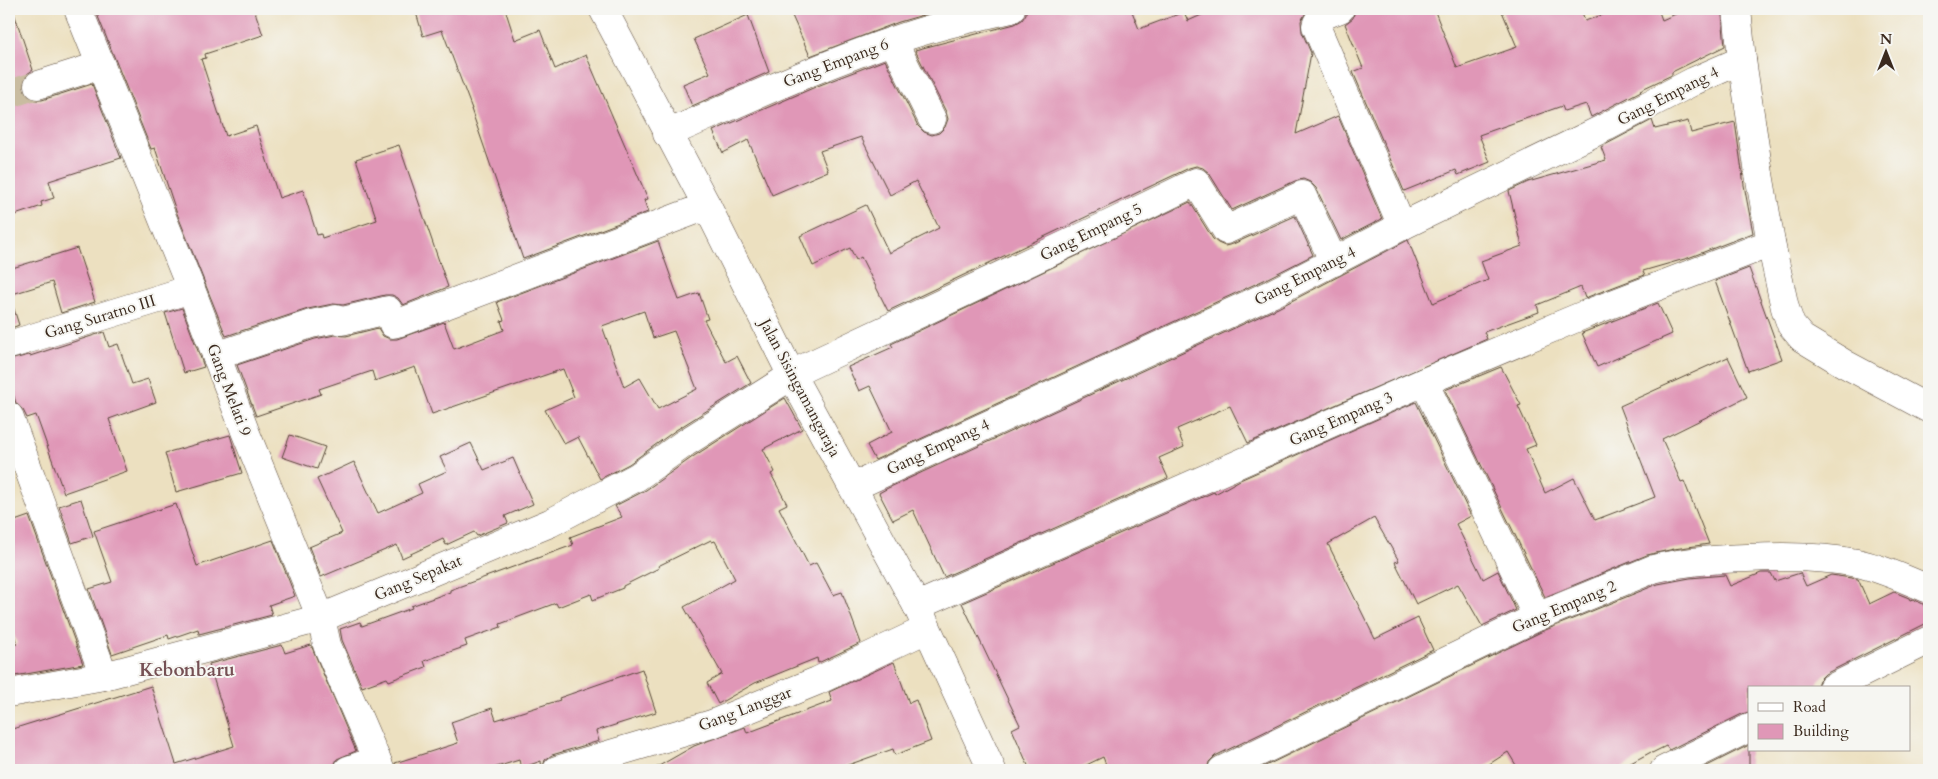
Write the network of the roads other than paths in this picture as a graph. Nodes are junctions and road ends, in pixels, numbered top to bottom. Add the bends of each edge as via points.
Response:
1 (78, 9) edge
2 (603, 9) edge
3 (1011, 9) edge
4 (1340, 9) edge
5 (1736, 9) edge
6 (894, 41) junction
7 (1742, 60) junction
8 (100, 65) junction
9 (38, 85) tunnel mouth
10 (932, 119) dead end
11 (667, 134) junction
12 (707, 206) junction
13 (1402, 226) junction
14 (1771, 243) junction
15 (1334, 262) junction
16 (191, 289) junction
17 (9, 345) edge
18 (216, 356) junction
19 (792, 376) junction
20 (1424, 382) junction
21 (1929, 409) edge
22 (9, 416) edge
23 (858, 485) junction
24 (1929, 589) edge
25 (1537, 617) junction
26 (320, 618) junction
27 (922, 618) junction
28 (1929, 640) edge
29 (104, 676) junction
30 (1836, 686) edge
31 (9, 693) edge
32 (1748, 728) edge
33 (379, 765) edge
34 (348, 770) edge
35 (557, 770) edge
36 (992, 770) edge
37 (1222, 770) edge
38 (1664, 770) edge

1 - 8 main road, Gang Melati 9
2 - 11 main road, Jalan Sisingamangaraja
3 - 6 main road, Gang Empang 6 via 942,25
4 - 13 main road via 1320,17 1316,26
5 - 7 main road
6 - 10 main road
6 - 11 main road, Gang Empang 6 via 780,85
7 - 13 main road, Gang Empang 4
7 - 14 main road
8 - 9 main road
8 - 16 main road, Gang Melati 9
11 - 12 main road, Jalan Sisingamangaraja
12 - 18 main road via 400,322 393,324 388,310 342,321 336,319 311,324
12 - 19 main road, Jalan Sisingamangaraja
13 - 15 main road, Gang Empang 4
14 - 20 main road, Gang Empang 3 via 1586,314
14 - 21 main road via 1785,308 1791,325 1802,338
15 - 19 main road, Gang Empang 5 via 1302,194 1226,230 1196,182
15 - 23 main road, Gang Empang 4
16 - 17 main road, Gang Suratno III
16 - 18 main road, Gang Melati 9
18 - 26 main road, Gang Melati 9
19 - 23 main road, Jalan Sisingamangaraja
19 - 26 main road, Gang Sepakat via 637,476 550,523
20 - 25 main road
20 - 27 main road, Gang Empang 3
22 - 29 main road
23 - 27 main road, Jalan Sisingamangaraja
24 - 25 main road, Gang Empang 2 via 1860,564 1821,557 1716,559 1653,569
25 - 37 main road, Gang Empang 2
26 - 29 main road, Gang Sepakat
26 - 33 main road, Gang Melati 9 via 327,645
27 - 35 main road, Gang Langgar via 817,681 712,724
27 - 36 main road, Jalan Sisingamangaraja
28 - 30 main road
29 - 31 main road, Gang Sepakat
32 - 38 main road
33 - 34 main road

